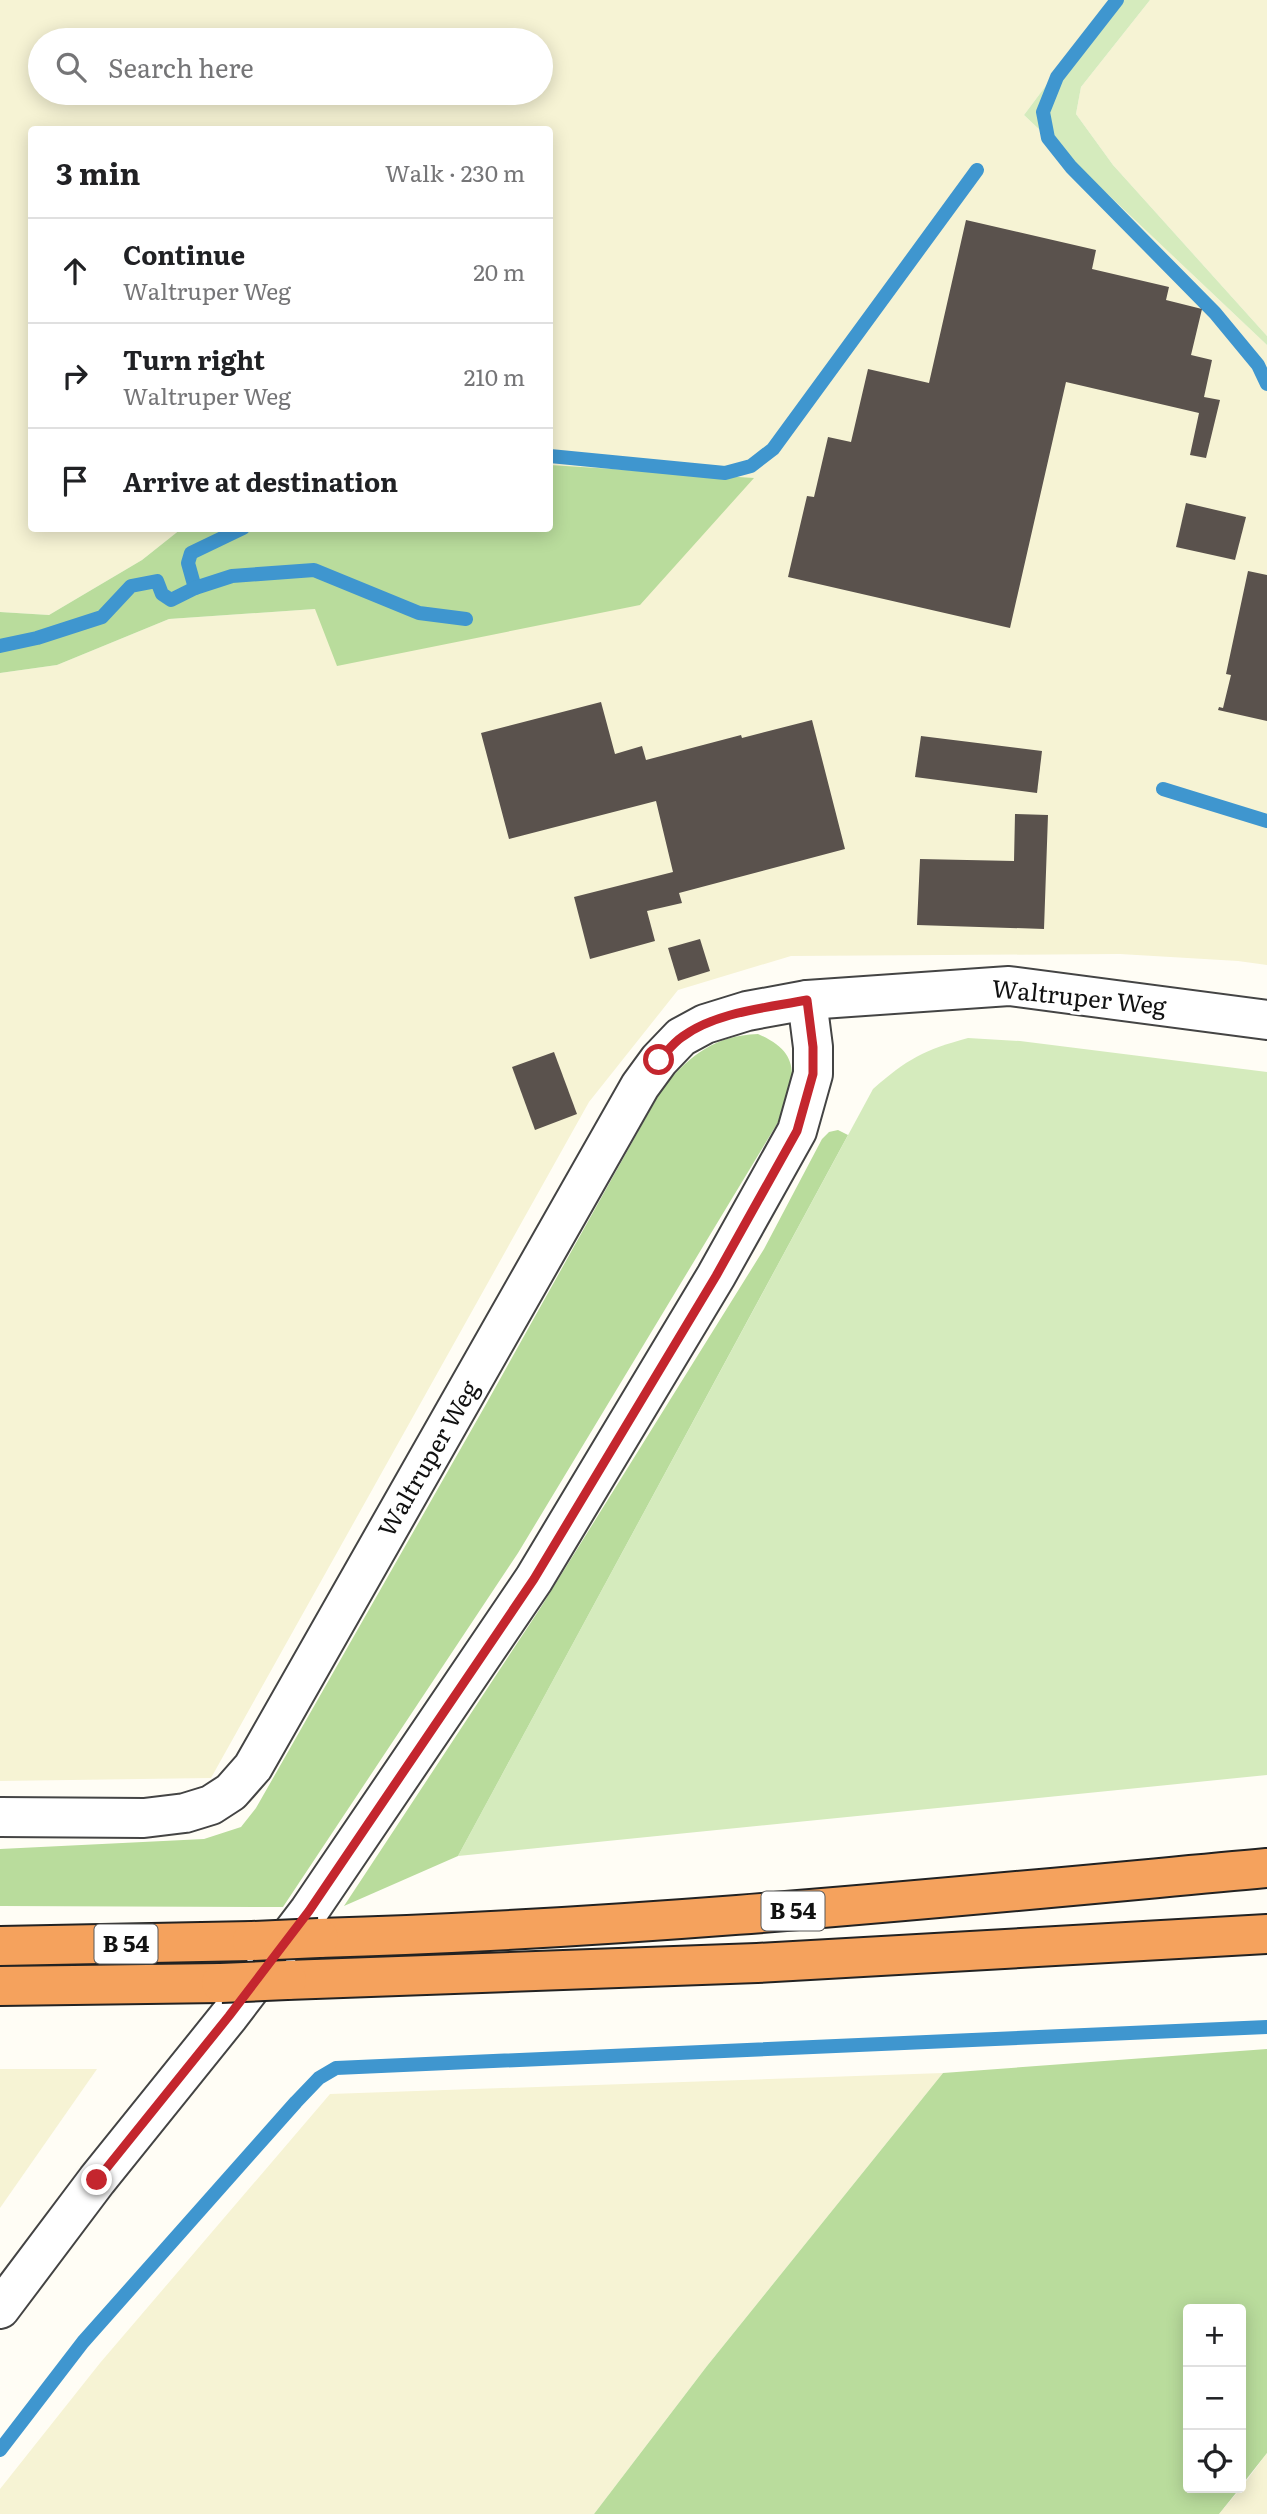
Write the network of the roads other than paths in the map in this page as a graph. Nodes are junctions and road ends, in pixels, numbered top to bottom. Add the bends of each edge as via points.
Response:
1 (807, 1000) junction
2 (1267, 1020) edge
3 (0, 1817) edge
4 (1267, 1868) edge
5 (1267, 1934) edge
6 (0, 1946) edge
7 (0, 1986) edge
8 (0, 2309) edge

1 - 2 street, Waltruper Weg via 1009,986
1 - 3 street, Waltruper Weg via 705,1024 681,1037 640,1086 243,1781 211,1805 185,1813 144,1818
1 - 8 street via 813,1074 797,1131 716,1276 534,1579 309,1911
4 - 6 highway, B 54, bridge via 842,1908 442,1935
5 - 7 highway, B 54, bridge via 757,1964

